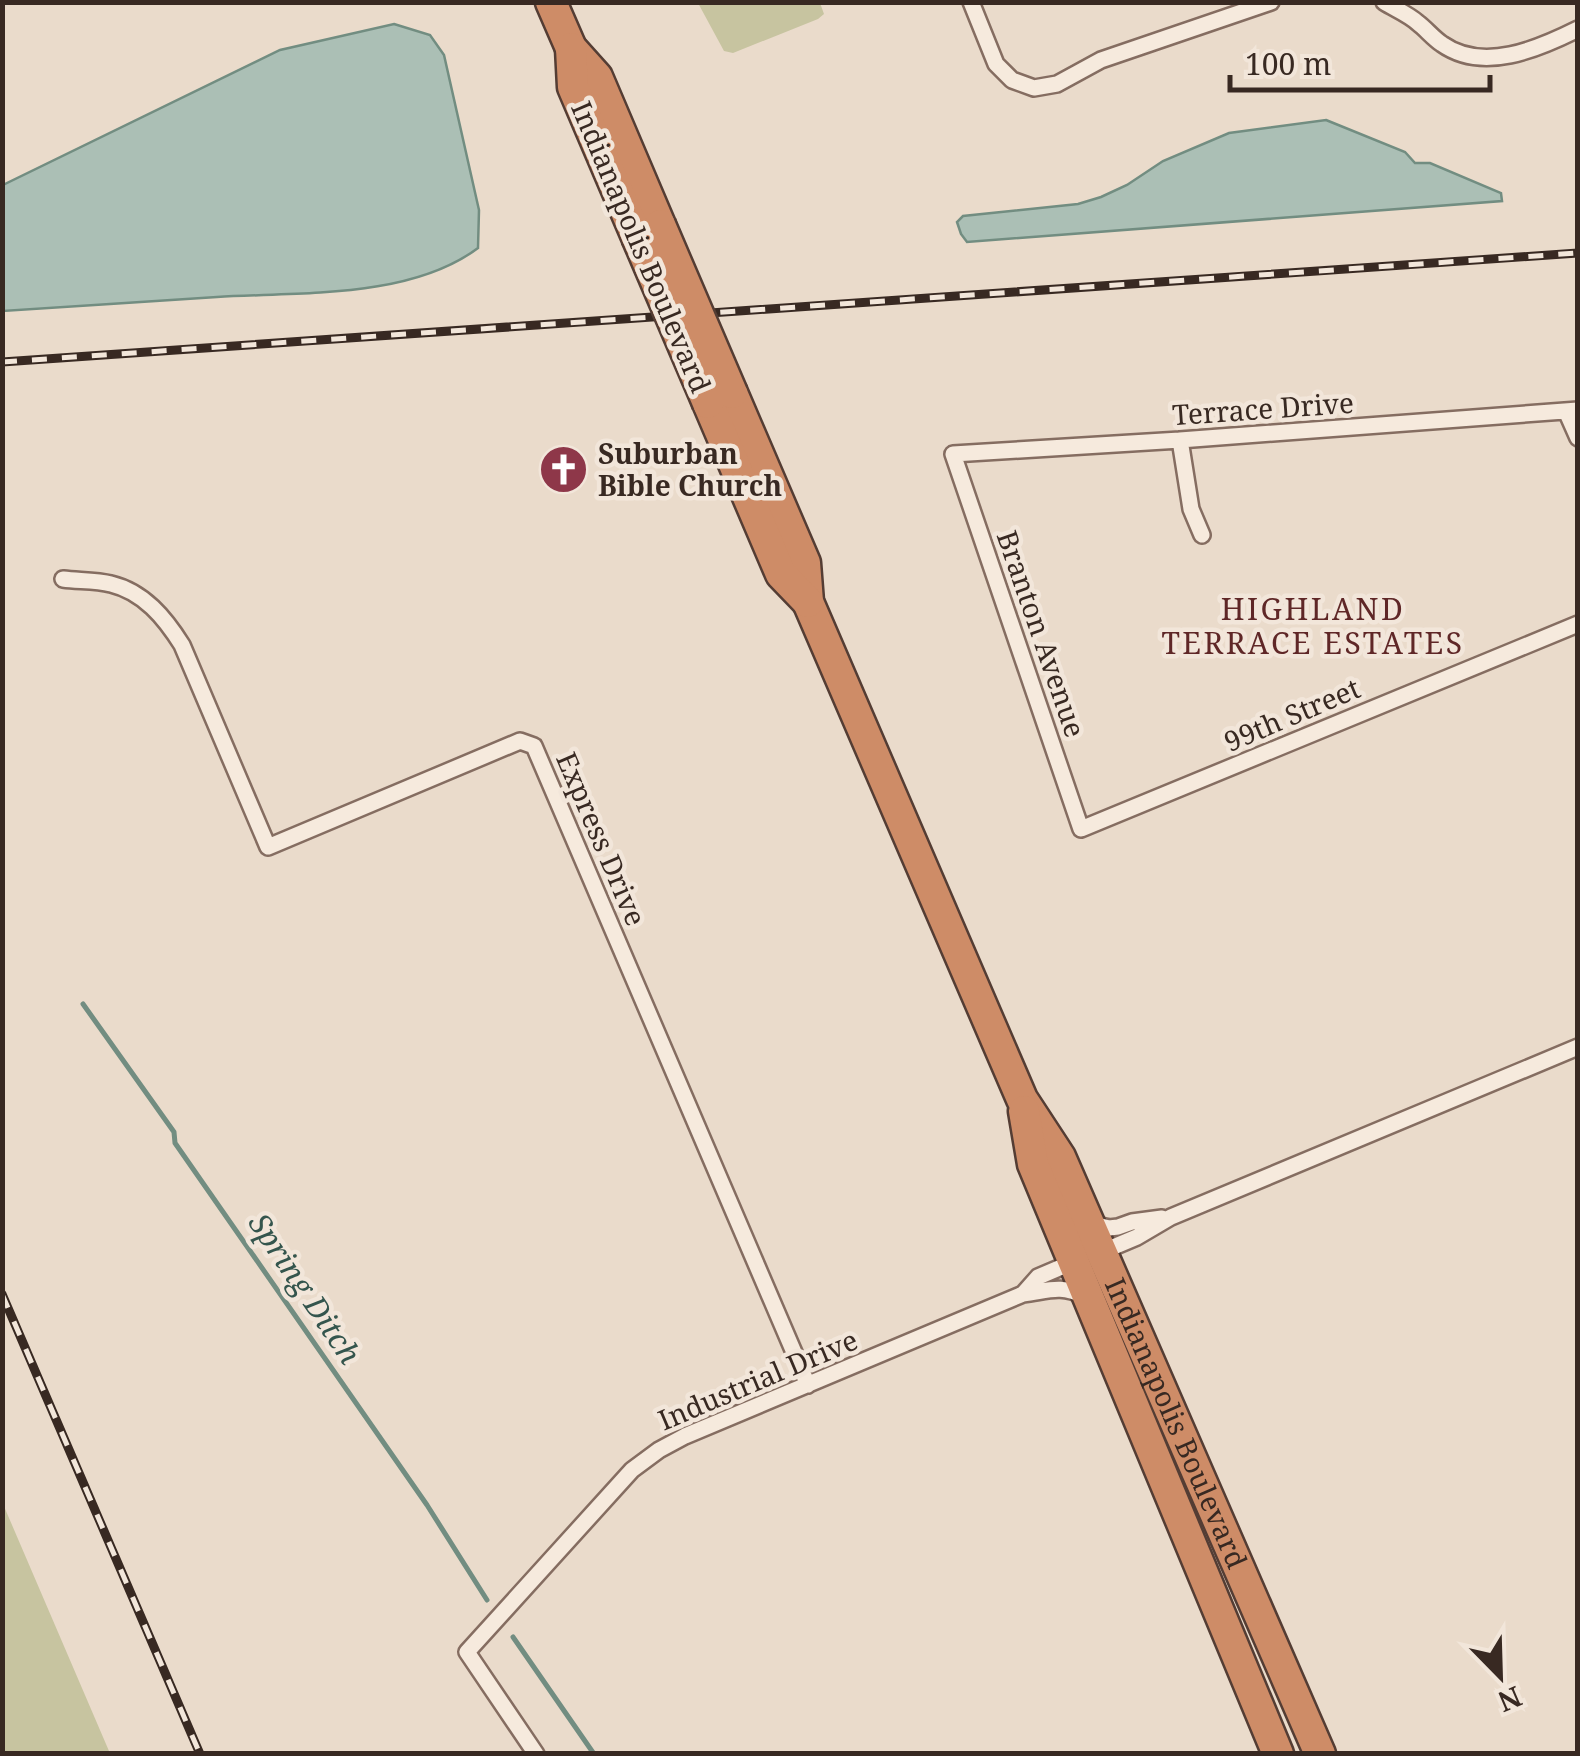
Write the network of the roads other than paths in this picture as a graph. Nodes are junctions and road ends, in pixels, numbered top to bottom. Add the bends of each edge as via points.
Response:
1 (551, 2) edge
2 (971, 2) edge
3 (1271, 2) edge
4 (1384, 2) edge
5 (1578, 29) edge
6 (1572, 411) edge
7 (1578, 438) edge
8 (1180, 440) junction
9 (953, 454) joint
10 (1202, 535) dead end
11 (63, 579) dead end
12 (1578, 624) edge
13 (1081, 830) joint
14 (1578, 1046) edge
15 (1022, 1099) junction
16 (1171, 1217) junction
17 (1089, 1223) junction
18 (1102, 1252) junction
19 (1072, 1262) junction
20 (1023, 1294) junction
21 (1087, 1298) junction
22 (808, 1385) junction
23 (536, 1754) edge
24 (1278, 1754) edge
25 (1320, 1754) edge

1 - 15 highway, Indianapolis Boulevard, bridge via 571,48 573,88 648,231 720,398 781,574 808,602
2 - 3 street via 996,64 1034,88
4 - 5 street via 1442,45 1474,56 1511,55
6 - 7 street
6 - 8 street, Terrace Drive
8 - 9 street, Terrace Drive
8 - 10 street
9 - 13 street, Branton Avenue
11 - 22 street, Express Drive via 112,584 142,598 167,621 268,847 520,741 534,746
12 - 13 street, 99th Street
14 - 16 street, Industrial Drive
15 - 17 highway, Indianapolis Boulevard via 1060,1157
15 - 19 highway, Indianapolis Boulevard via 1033,1164
16 - 17 street, Industrial Drive via 1118,1227
16 - 18 street, Industrial Drive
17 - 18 highway, Indianapolis Boulevard
18 - 19 street, Industrial Drive
18 - 25 highway, Indianapolis Boulevard
19 - 20 street, Industrial Drive via 1038,1277
19 - 21 highway, Indianapolis Boulevard
20 - 21 street, Industrial Drive via 1060,1288
20 - 22 street, Industrial Drive
21 - 24 highway, Indianapolis Boulevard
22 - 23 street, Industrial Drive via 685,1436 632,1470 467,1652

